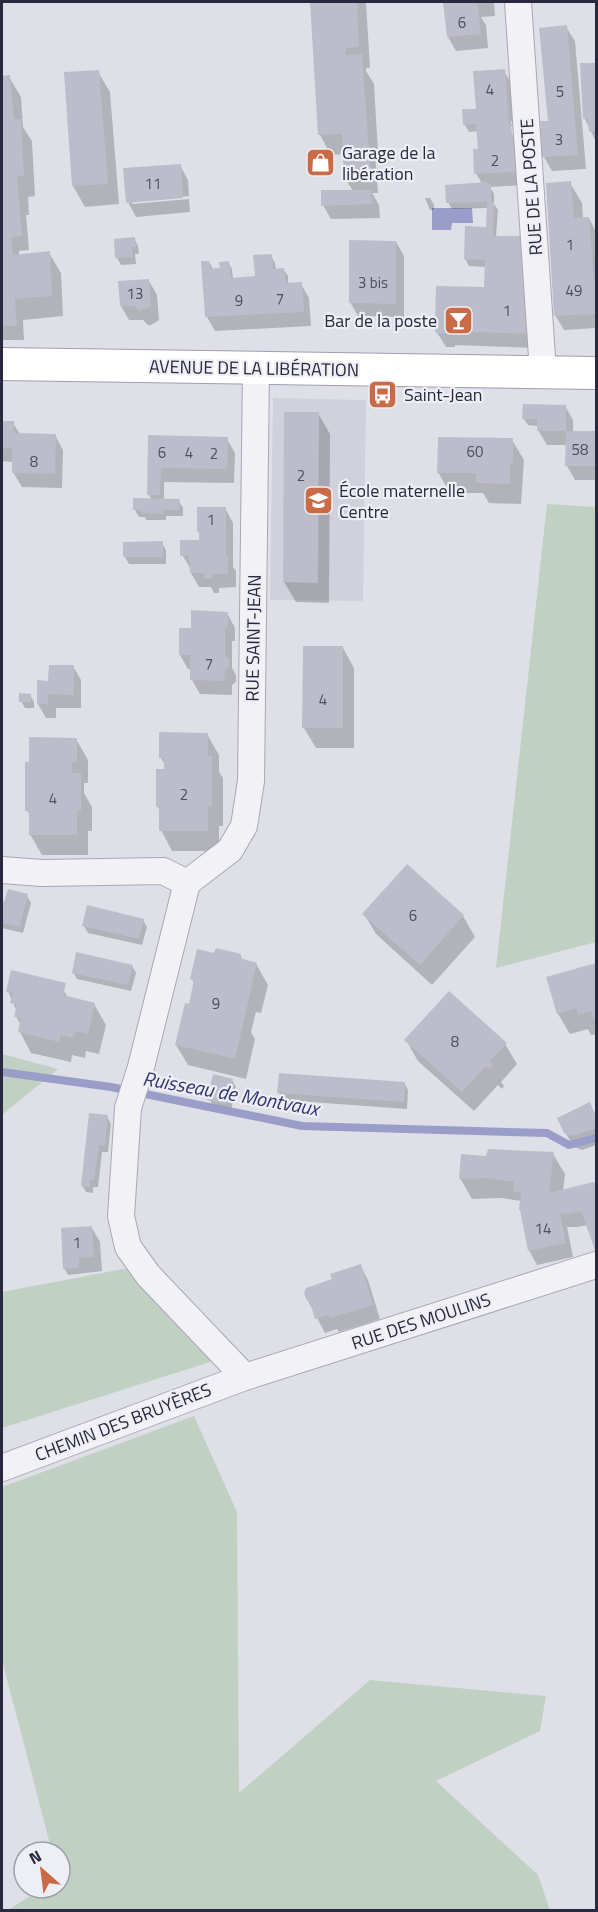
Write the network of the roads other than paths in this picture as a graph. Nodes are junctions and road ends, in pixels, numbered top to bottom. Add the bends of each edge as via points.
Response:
1 (518, 2) edge
2 (2, 364) edge
3 (256, 368) junction
4 (543, 372) junction
5 (597, 373) edge
6 (2, 870) edge
7 (187, 883) junction
8 (597, 1265) edge
9 (245, 1377) junction
10 (2, 1468) edge

1 - 4 street, RUE DE LA POSTE
2 - 3 main road, AVENUE DE LA LIBÉRATION
3 - 4 main road, AVENUE DE LA LIBÉRATION
3 - 7 street, RUE SAINT-JEAN via 251,781 244,826 230,850
4 - 5 main road, AVENUE DE LA LIBÉRATION
6 - 7 street via 163,871
7 - 9 street via 128,1108 121,1216 128,1247 148,1275
8 - 9 street, RUE DES MOULINS
9 - 10 street, CHEMIN DES BRUYÈRES

